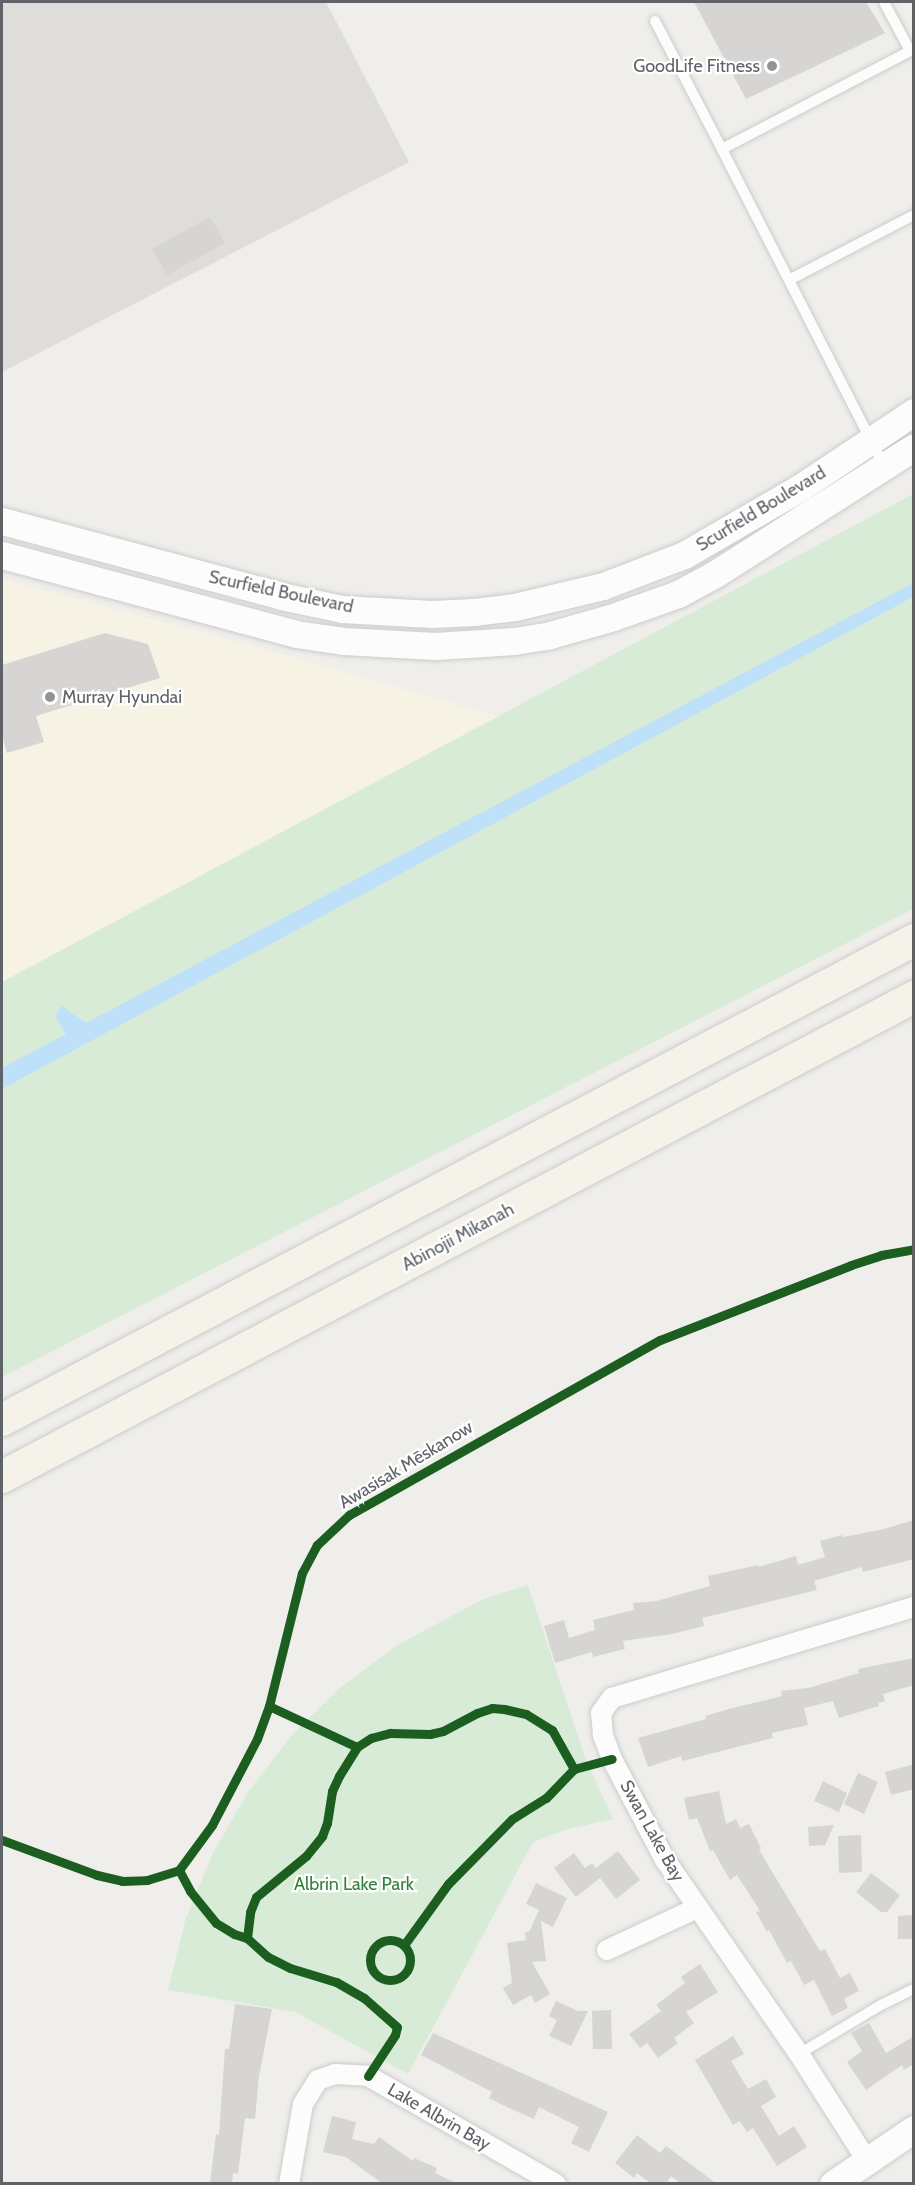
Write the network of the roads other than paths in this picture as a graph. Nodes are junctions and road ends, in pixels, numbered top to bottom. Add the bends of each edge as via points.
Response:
1 (884, 2) edge
2 (655, 21) dead end
3 (911, 50) edge
4 (722, 149) junction
5 (914, 215) edge
6 (789, 280) junction
7 (914, 412) edge
8 (914, 447) edge
9 (878, 453) junction
10 (2, 521) edge
11 (2, 555) edge
12 (914, 940) edge
13 (914, 997) edge
14 (2, 1420) edge
15 (2, 1477) edge
16 (914, 1608) edge
17 (697, 1908) junction
18 (607, 1950) dead end
19 (914, 1989) edge
20 (799, 2054) junction
21 (914, 2129) edge
22 (866, 2159) junction
23 (289, 2184) edge
24 (556, 2184) edge
25 (833, 2184) edge

1 - 3 lane
2 - 4 lane
3 - 4 lane
4 - 6 lane
5 - 6 lane
6 - 9 lane
7 - 9 street, Scurfield Boulevard
8 - 9 street, Scurfield Boulevard
9 - 10 street, Scurfield Boulevard via 798,489 666,563 603,586 515,607 474,612 342,609
9 - 11 street, Scurfield Boulevard via 813,513 678,594 613,617 514,641 424,646 296,634
12 - 14 main road
13 - 15 main road, Abinojii Mikanah
16 - 17 street, Swan Lake Bay via 612,1698 605,1705 601,1724 612,1759 665,1860
17 - 18 street
17 - 20 street, Swan Lake Bay
19 - 20 lane
20 - 22 street, Swan Lake Bay
21 - 22 street
22 - 25 street
23 - 24 street, Lake Albrin Bay via 303,2104 318,2080 335,2074 368,2076

